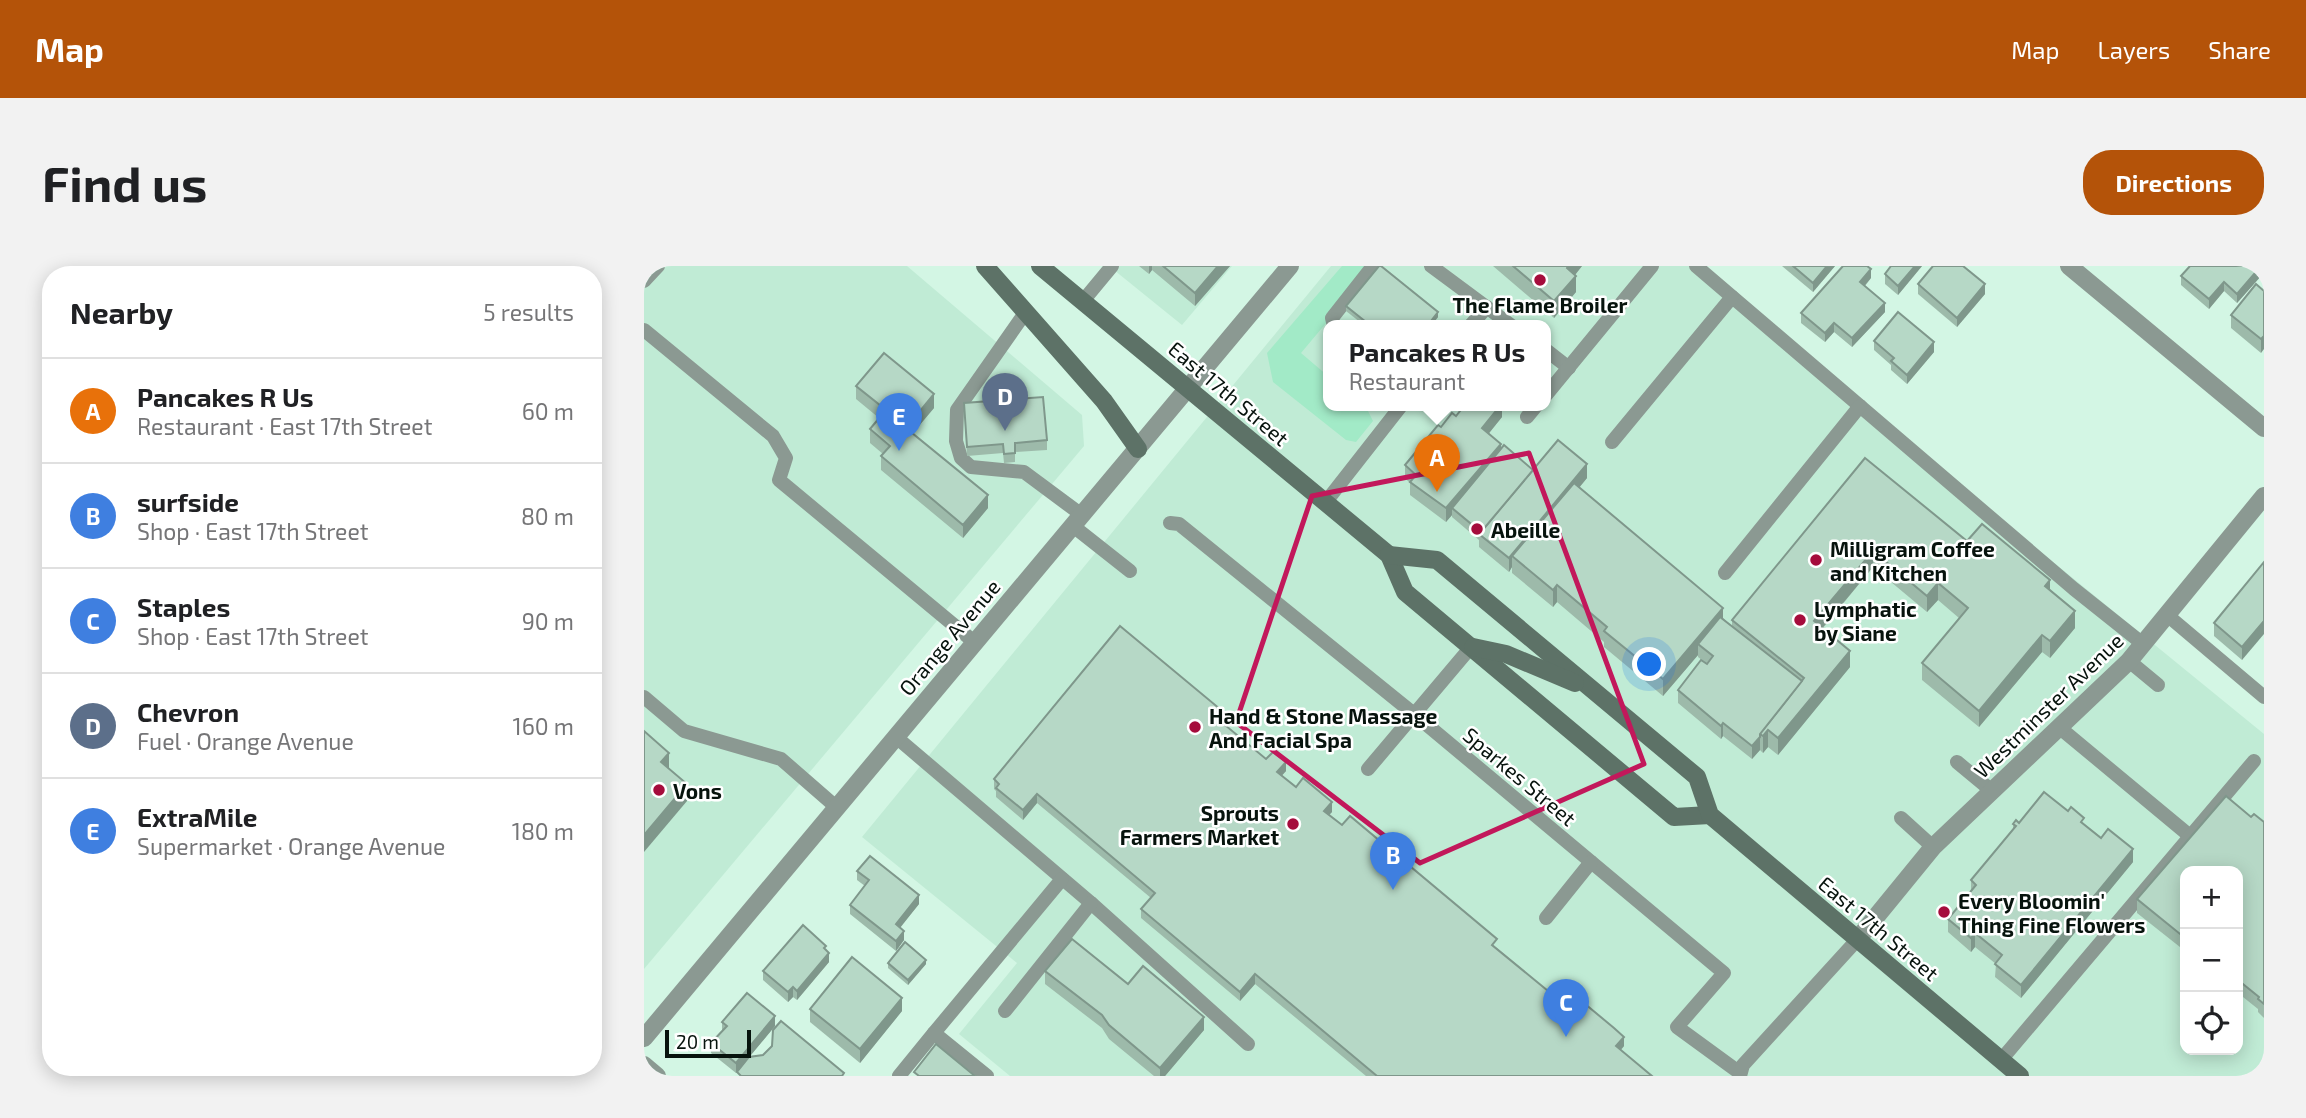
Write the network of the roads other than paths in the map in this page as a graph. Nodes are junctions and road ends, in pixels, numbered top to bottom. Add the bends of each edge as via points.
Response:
1 (658, 266) edge
2 (985, 266) edge
3 (1040, 266) edge
4 (1112, 266) edge
5 (1290, 266) edge
6 (1373, 266) edge
7 (1431, 266) edge
8 (1652, 266) edge
9 (1696, 266) edge
10 (2069, 266) edge
11 (644, 281) edge
12 (1732, 297) junction
13 (1083, 302) junction
14 (1487, 307) junction
15 (1026, 313) junction
16 (1332, 320) edge
17 (1475, 320) edge
18 (1504, 320) edge
19 (644, 330) edge
20 (1551, 354) edge
21 (1569, 368) junction
22 (1551, 388) edge
23 (1187, 390) junction
24 (1860, 406) junction
25 (1397, 411) edge
26 (2264, 428) edge
27 (1612, 442) dead end
28 (1138, 449) junction
29 (2264, 496) edge
30 (1325, 503) junction
31 (1078, 520) junction
32 (1170, 523) dead end
33 (1389, 555) junction
34 (1130, 571) dead end
35 (1725, 573) dead end
36 (2167, 615) junction
37 (973, 641) junction
38 (2143, 643) junction
39 (1471, 647) junction
40 (2129, 661) junction
41 (2158, 685) dead end
42 (1592, 690) junction
43 (644, 697) edge
44 (2264, 697) edge
45 (1414, 714) junction
46 (2060, 728) junction
47 (896, 737) junction
48 (2254, 761) dead end
49 (1957, 762) dead end
50 (1368, 769) dead end
51 (1992, 791) junction
52 (835, 806) junction
53 (1710, 814) junction
54 (1901, 818) dead end
55 (2190, 836) junction
56 (1933, 847) junction
57 (1591, 862) junction
58 (1062, 879) junction
59 (1091, 903) junction
60 (1546, 918) dead end
61 (1857, 940) junction
62 (1005, 1011) dead end
63 (934, 1033) junction
64 (644, 1038) edge
65 (1248, 1044) dead end
66 (2001, 1060) junction
67 (644, 1065) edge
68 (1740, 1075) edge
69 (657, 1076) edge
70 (899, 1076) edge
71 (987, 1076) edge
72 (2020, 1076) edge

1 - 11 lane
2 - 15 main road
3 - 13 main road, East 17th Street
4 - 13 lane
5 - 23 street, Orange Avenue
6 - 16 lane
7 - 14 lane
8 - 21 lane
9 - 12 lane
10 - 26 street
12 - 24 lane
12 - 27 lane
13 - 23 main road, East 17th Street
14 - 17 lane
14 - 18 lane
15 - 28 main road via 1104,401
15 - 31 lane via 957,410 956,441 961,458 971,467 1024,472
19 - 37 lane via 773,436 786,458 779,480
20 - 21 lane
21 - 22 lane
23 - 28 street, Orange Avenue
23 - 30 main road, East 17th Street
24 - 35 lane
24 - 38 lane
25 - 30 lane
28 - 31 street, Orange Avenue
29 - 36 street, Westminster Avenue
30 - 33 main road, East 17th Street
31 - 34 lane
31 - 37 street, Orange Avenue
32 - 45 lane, Sparkes Street via 1179,524
33 - 39 main road, East 17th Street via 1405,592
33 - 42 main road via 1437,560
36 - 38 street, Westminster Avenue
36 - 44 lane
37 - 47 street, Orange Avenue
38 - 40 street, Westminster Avenue
39 - 42 main road via 1506,654
39 - 45 lane
39 - 53 main road, East 17th Street via 1674,817
40 - 41 lane
40 - 46 street, Westminster Avenue
42 - 53 main road via 1697,777
43 - 52 lane via 684,731 781,759
45 - 50 lane
45 - 57 lane, Sparkes Street
46 - 51 street, Westminster Avenue
46 - 55 lane
47 - 52 street, Orange Avenue
47 - 58 lane
48 - 55 lane
49 - 51 lane
51 - 56 street, Westminster Avenue
52 - 64 street, Orange Avenue
53 - 61 main road, East 17th Street
54 - 56 lane
55 - 66 lane
56 - 61 street, Westminster Avenue
57 - 60 lane
57 - 68 lane, Sparkes Street via 1724,973 1677,1027
58 - 59 lane
58 - 63 lane
59 - 62 lane
59 - 65 lane
61 - 66 main road, East 17th Street
61 - 68 lane via 1743,1065
63 - 70 lane
63 - 71 lane
66 - 72 main road, East 17th Street
67 - 69 street

